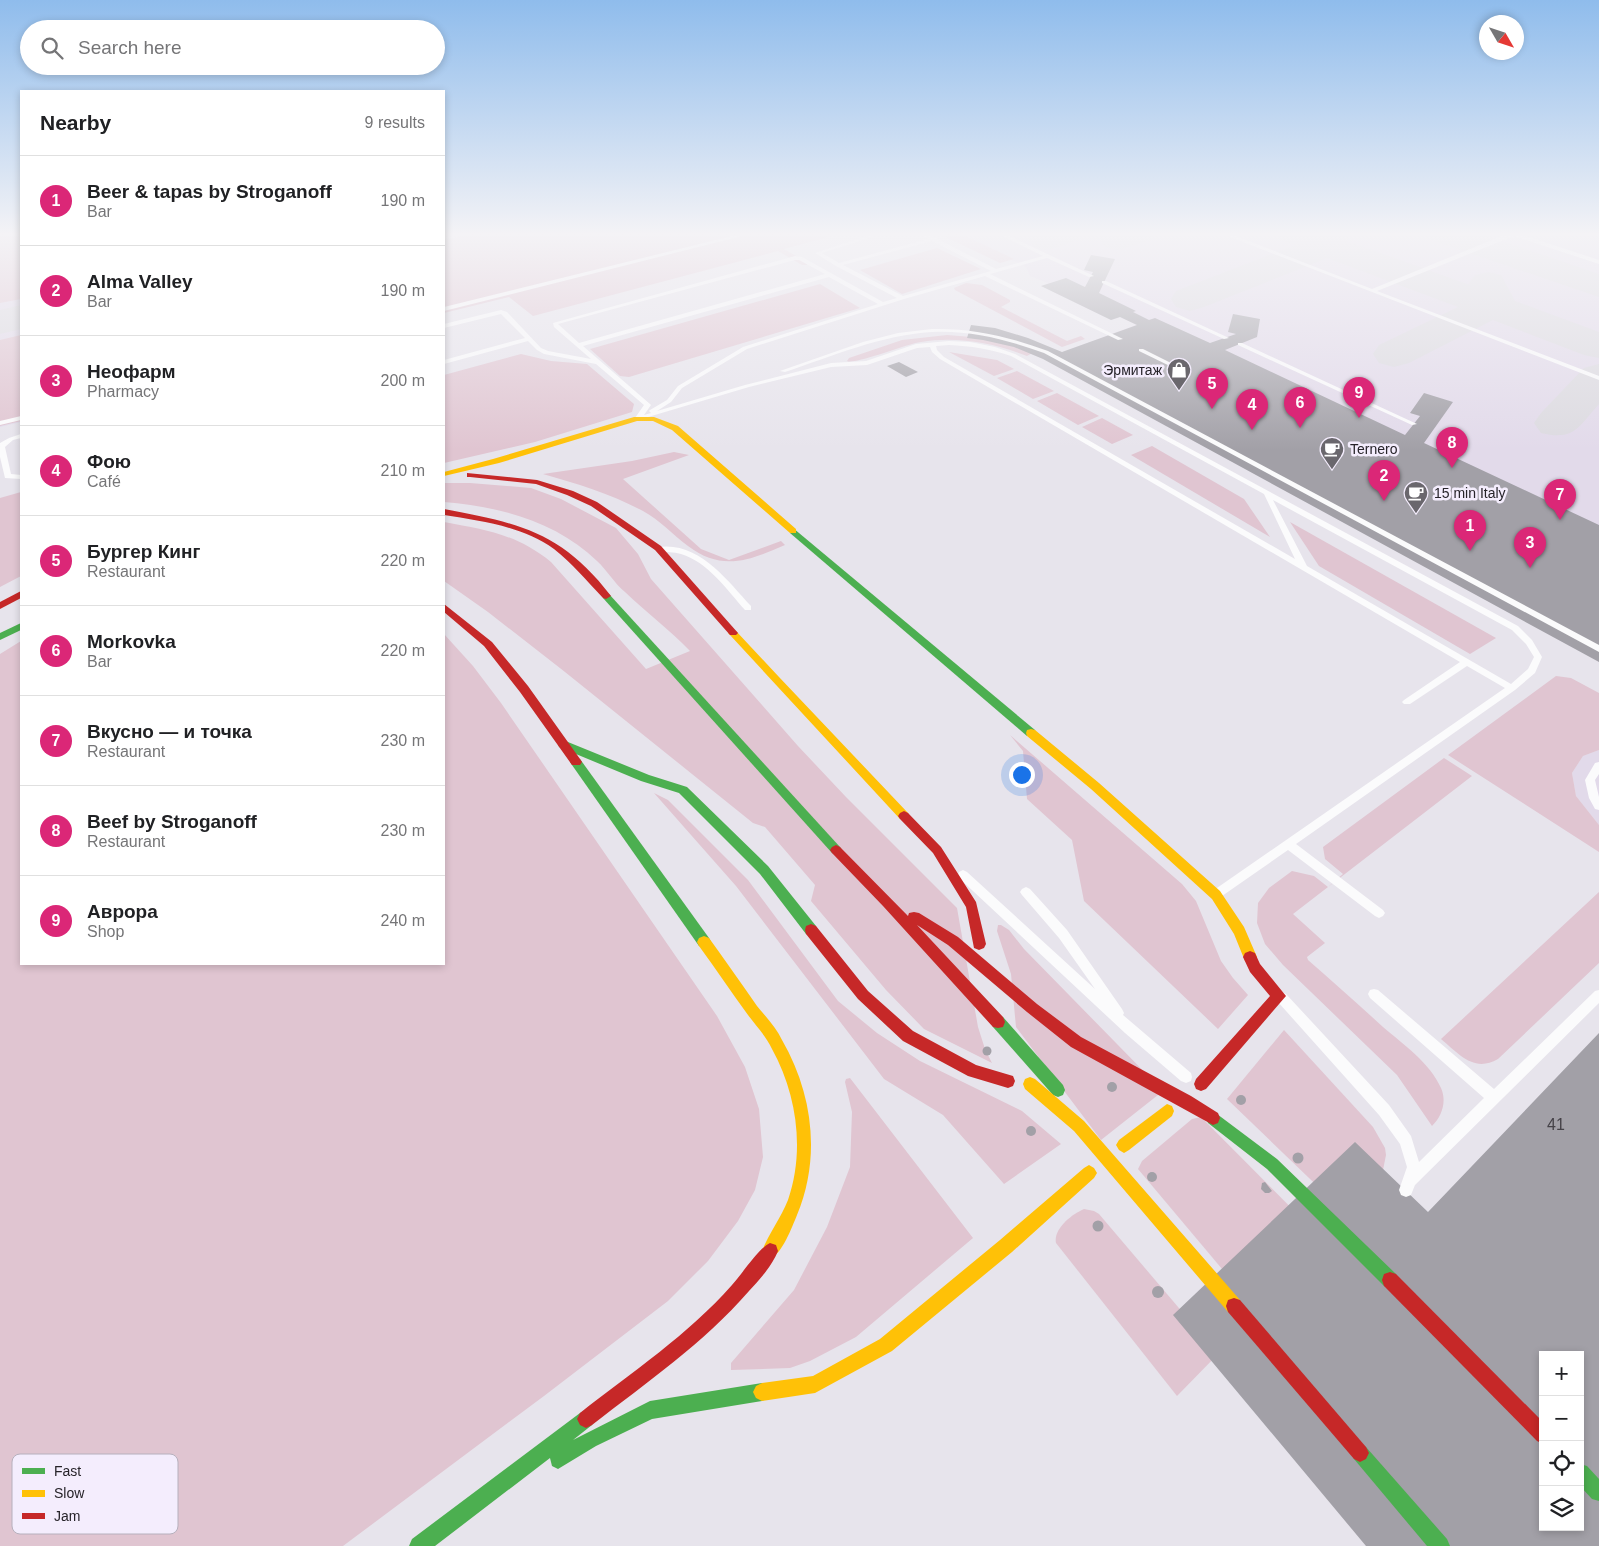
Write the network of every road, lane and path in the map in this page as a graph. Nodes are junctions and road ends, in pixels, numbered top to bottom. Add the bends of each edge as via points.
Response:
1 (460, 305) edge
2 (619, 305) edge
3 (721, 305) edge
4 (878, 305) edge
5 (1050, 305) edge
6 (1154, 305) edge
7 (1412, 305) edge
8 (445, 309) edge
9 (445, 326) edge
10 (1226, 338) dead end
11 (529, 339) junction
12 (1120, 339) dead end
13 (933, 344) junction
14 (1240, 344) dead end
15 (579, 345) junction
16 (1141, 350) dead end
17 (445, 362) edge
18 (597, 362) junction
19 (1176, 367) dead end
20 (1599, 378) edge
21 (20, 418) edge
22 (637, 419) junction
23 (0, 423) edge
24 (1414, 424) dead end
25 (20, 436) edge
26 (445, 475) edge
27 (445, 475) edge
28 (20, 477) edge
29 (1267, 495) junction
30 (445, 512) edge
31 (658, 548) junction
32 (1304, 569) junction
33 (20, 595) edge
34 (0, 606) edge
35 (445, 608) edge
36 (748, 608) dead end
37 (20, 627) edge
38 (0, 638) edge
39 (1599, 649) edge
40 (1467, 662) junction
41 (1512, 688) junction
42 (1407, 702) dead end
43 (563, 744) junction
44 (1599, 766) edge
45 (645, 778) junction
46 (693, 780) dead end
47 (671, 797) dead end
48 (1599, 806) edge
49 (712, 834) dead end
50 (744, 836) dead end
51 (1288, 844) junction
52 (937, 850) junction
53 (764, 870) junction
54 (1026, 892) dead end
55 (1216, 894) junction
56 (887, 902) junction
57 (1379, 914) dead end
58 (980, 944) dead end
59 (942, 960) junction
60 (982, 988) dead end
61 (952, 991) dead end
62 (1374, 994) dead end
63 (1599, 995) edge
64 (1279, 996) junction
65 (1128, 1029) junction
66 (1044, 1056) dead end
67 (1022, 1075) dead end
68 (1186, 1077) dead end
69 (1008, 1081) dead end
70 (1201, 1084) dead end
71 (1058, 1090) junction
72 (1494, 1098) junction
73 (1167, 1111) dead end
74 (1079, 1126) junction
75 (1124, 1145) dead end
76 (1089, 1173) dead end
77 (1539, 1431) edge
78 (516, 1473) junction
79 (1584, 1477) edge
80 (1599, 1492) edge
81 (419, 1546) edge
82 (1440, 1546) edge

1 - 8 lane
2 - 15 lane via 555,324
3 - 15 lane
4 - 22 lane via 745,348 680,387 669,400
5 - 12 lane
6 - 10 lane
7 - 20 lane
9 - 11 lane via 501,312
11 - 17 lane
11 - 18 lane via 546,353
13 - 22 lane via 916,346 867,362 831,365 746,386
13 - 29 lane via 978,345 1013,355
13 - 32 lane via 934,351 942,358
14 - 24 lane
15 - 18 lane
16 - 19 lane
18 - 22 lane via 648,405
21 - 23 lane
22 - 26 street
22 - 39 lane via 888,337 945,330 1018,341 1046,352
22 - 55 street via 654,419 675,428 841,573 1095,786
25 - 28 lane via 1,446 8,476
27 - 31 street via 481,475 537,482 594,504
29 - 32 lane
29 - 41 lane via 1515,628 1529,642 1538,658 1532,671
30 - 56 street via 507,524 541,538 568,556 812,826
31 - 36 lane via 683,552 696,559 717,575
31 - 52 street via 770,674
32 - 40 lane
33 - 34 street
35 - 43 street via 488,644
37 - 38 street
40 - 41 lane
40 - 42 lane
41 - 51 lane
43 - 45 street
43 - 78 street via 777,1044 804,1117 804,1172 785,1227 743,1287 692,1335
44 - 48 lane via 1590,780
45 - 46 street
45 - 47 street
45 - 53 street via 683,790
49 - 53 street
50 - 53 street
51 - 55 lane
51 - 57 lane
52 - 58 street via 972,906
52 - 65 lane
53 - 69 street via 863,995 908,1036 973,1072
54 - 65 lane via 1063,934
55 - 64 street via 1239,931 1256,968
56 - 59 street
56 - 77 street via 953,940 1076,1042 1186,1101 1226,1127 1272,1164
59 - 60 street
59 - 61 street
59 - 71 street
62 - 72 lane
63 - 72 lane
64 - 70 street
64 - 72 lane via 1384,1110 1406,1141 1414,1167 1408,1186
65 - 68 lane
66 - 71 street
67 - 74 street via 1035,1090
71 - 74 street
73 - 75 street
74 - 82 street
76 - 78 street via 886,1345 815,1384 650,1410 554,1462
78 - 81 street
79 - 80 street

